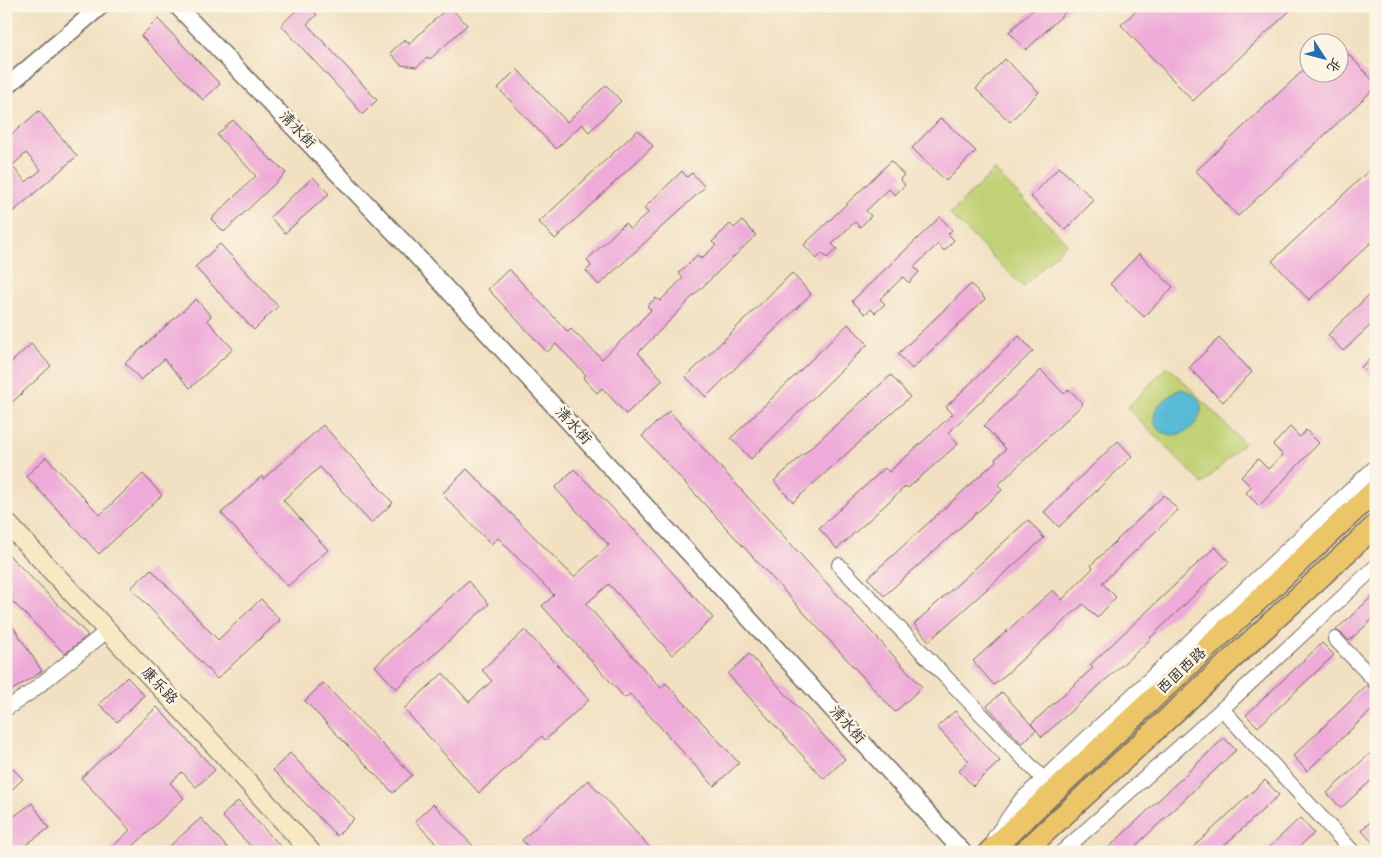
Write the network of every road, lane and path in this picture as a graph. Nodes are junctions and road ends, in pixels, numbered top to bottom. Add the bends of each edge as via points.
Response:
1 (101, 6) edge
2 (177, 6) edge
3 (6, 87) edge
4 (1376, 466) edge
5 (1376, 490) edge
6 (6, 522) edge
7 (1376, 525) edge
8 (839, 565) dead end
9 (1376, 566) edge
10 (107, 630) junction
11 (1335, 640) dead end
12 (1376, 682) edge
13 (6, 709) edge
14 (1222, 709) junction
15 (1043, 779) junction
16 (311, 852) edge
17 (963, 852) edge
18 (984, 852) edge
19 (989, 852) edge
20 (1024, 852) edge
21 (1062, 852) edge
22 (1352, 852) edge

1 - 3 street
2 - 17 street, 清水街 via 411,250
4 - 15 street
5 - 19 main road, 西固西路
6 - 10 main road, 康乐路
7 - 20 main road, 西固西路
8 - 15 street
9 - 14 street
10 - 13 street
10 - 16 main road, 康乐路
11 - 12 street
14 - 21 street
14 - 22 street
15 - 18 street via 1020,800

